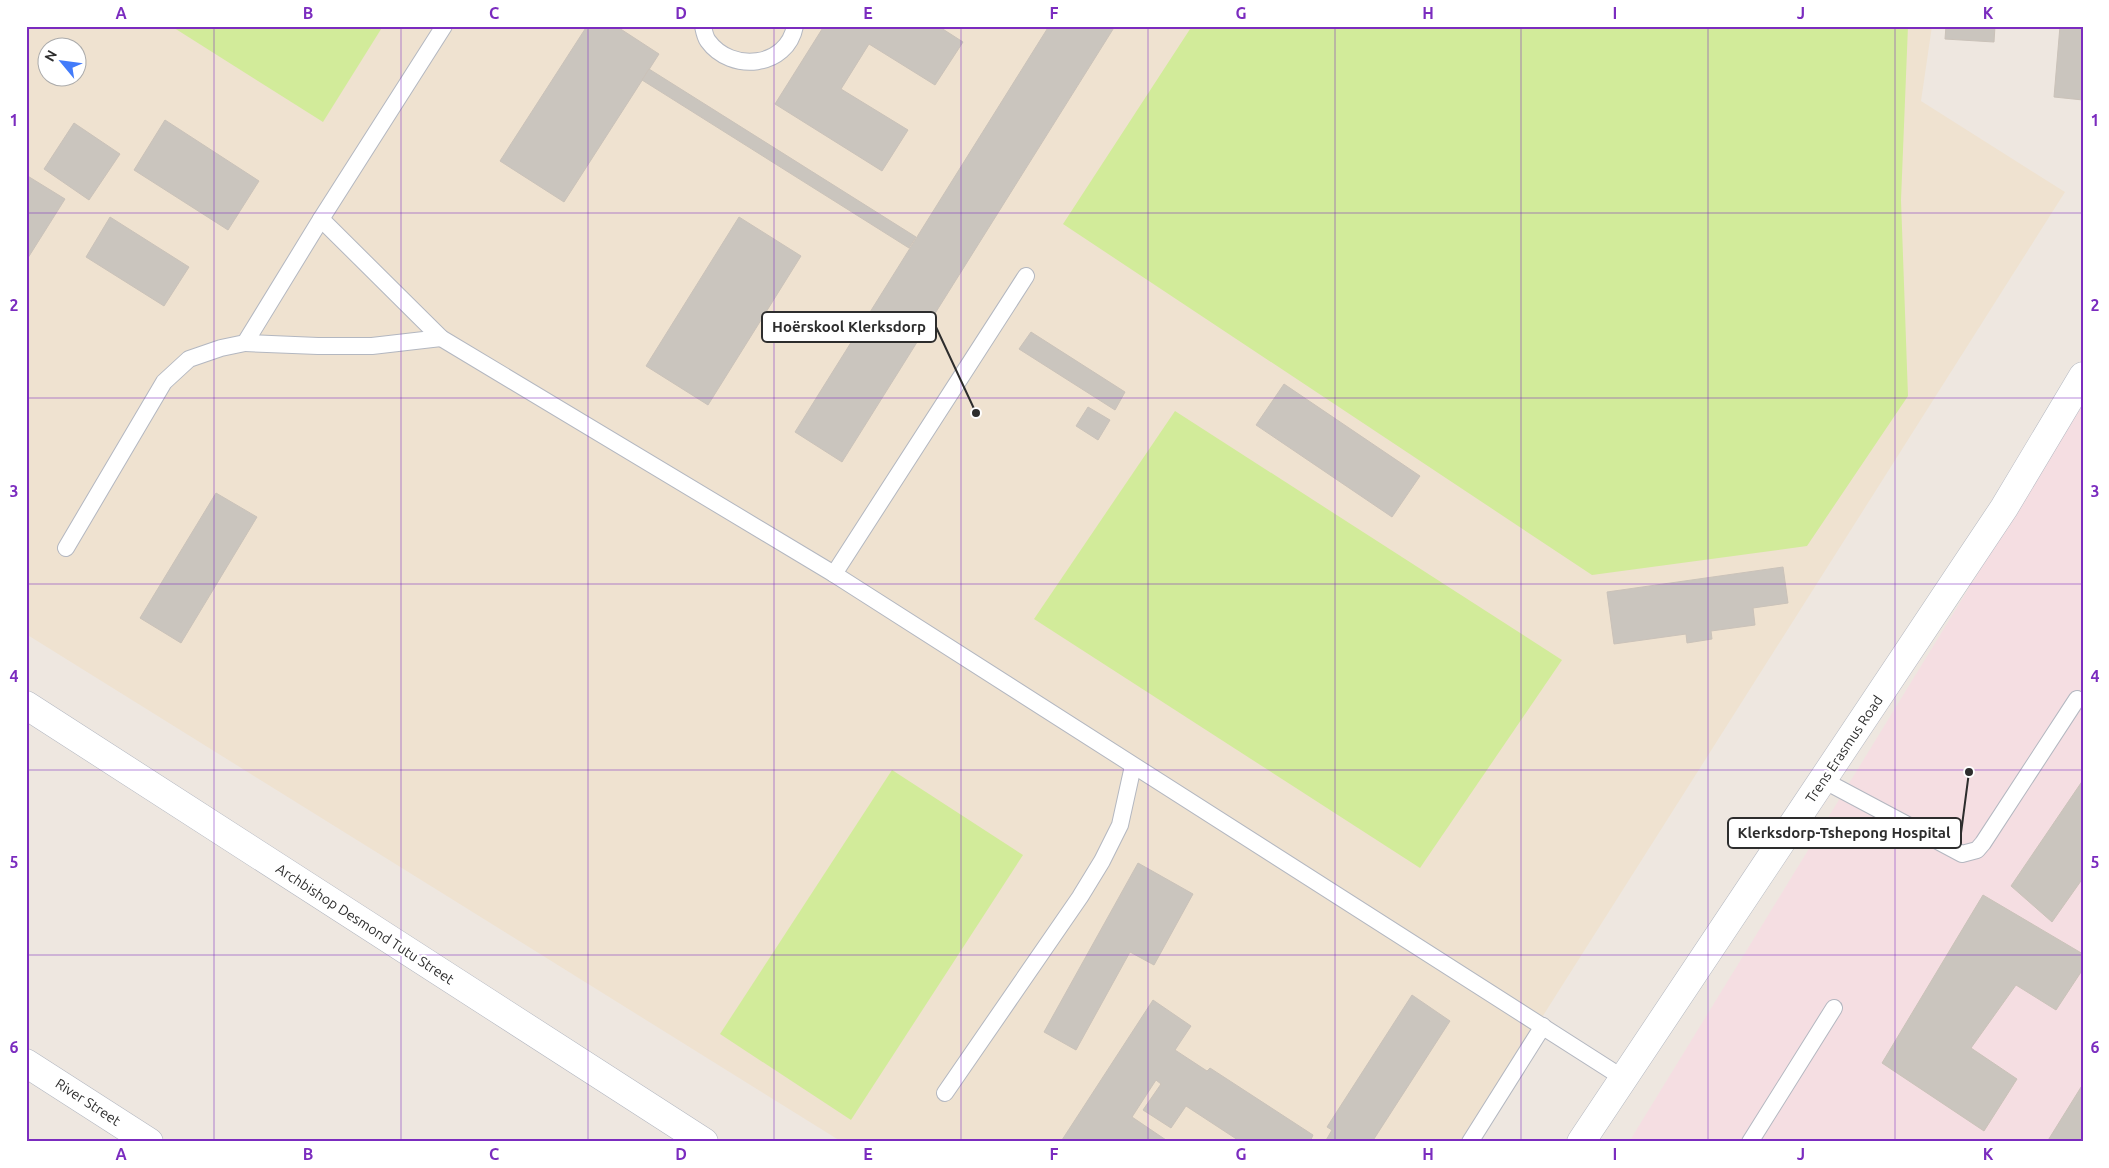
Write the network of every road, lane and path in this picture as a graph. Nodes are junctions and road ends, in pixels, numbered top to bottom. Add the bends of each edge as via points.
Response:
1 (444, 26) edge
2 (703, 26) edge
3 (795, 26) edge
4 (321, 219) junction
5 (1026, 276) dead end
6 (441, 338) junction
7 (245, 343) junction
8 (2083, 376) edge
9 (66, 548) dead end
10 (834, 574) junction
11 (2077, 699) dead end
12 (26, 705) edge
13 (1133, 766) junction
14 (1823, 780) junction
15 (1834, 1008) dead end
16 (1543, 1026) junction
17 (26, 1062) edge
18 (1623, 1078) junction
19 (945, 1093) dead end
20 (149, 1142) edge
21 (704, 1142) edge
22 (1470, 1142) edge
23 (1581, 1142) edge
24 (1750, 1142) edge

1 - 4 lane
2 - 3 lane via 708,40 723,55 742,63 763,61 782,51 794,34
4 - 6 lane
4 - 7 lane
5 - 10 lane
6 - 7 lane via 372,346
6 - 10 lane
7 - 9 lane via 190,359 164,382
8 - 14 street, Trens Erasmus Road via 2004,508
10 - 13 lane
11 - 14 lane via 1983,843 1971,853 1962,854
12 - 21 street, Archbishop Desmond Tutu Street
13 - 16 lane
13 - 19 lane via 1120,825 1102,861
14 - 18 street, Trens Erasmus Road
15 - 24 lane
16 - 18 lane
16 - 22 lane
17 - 20 street, River Street
18 - 23 street, Trens Erasmus Road

